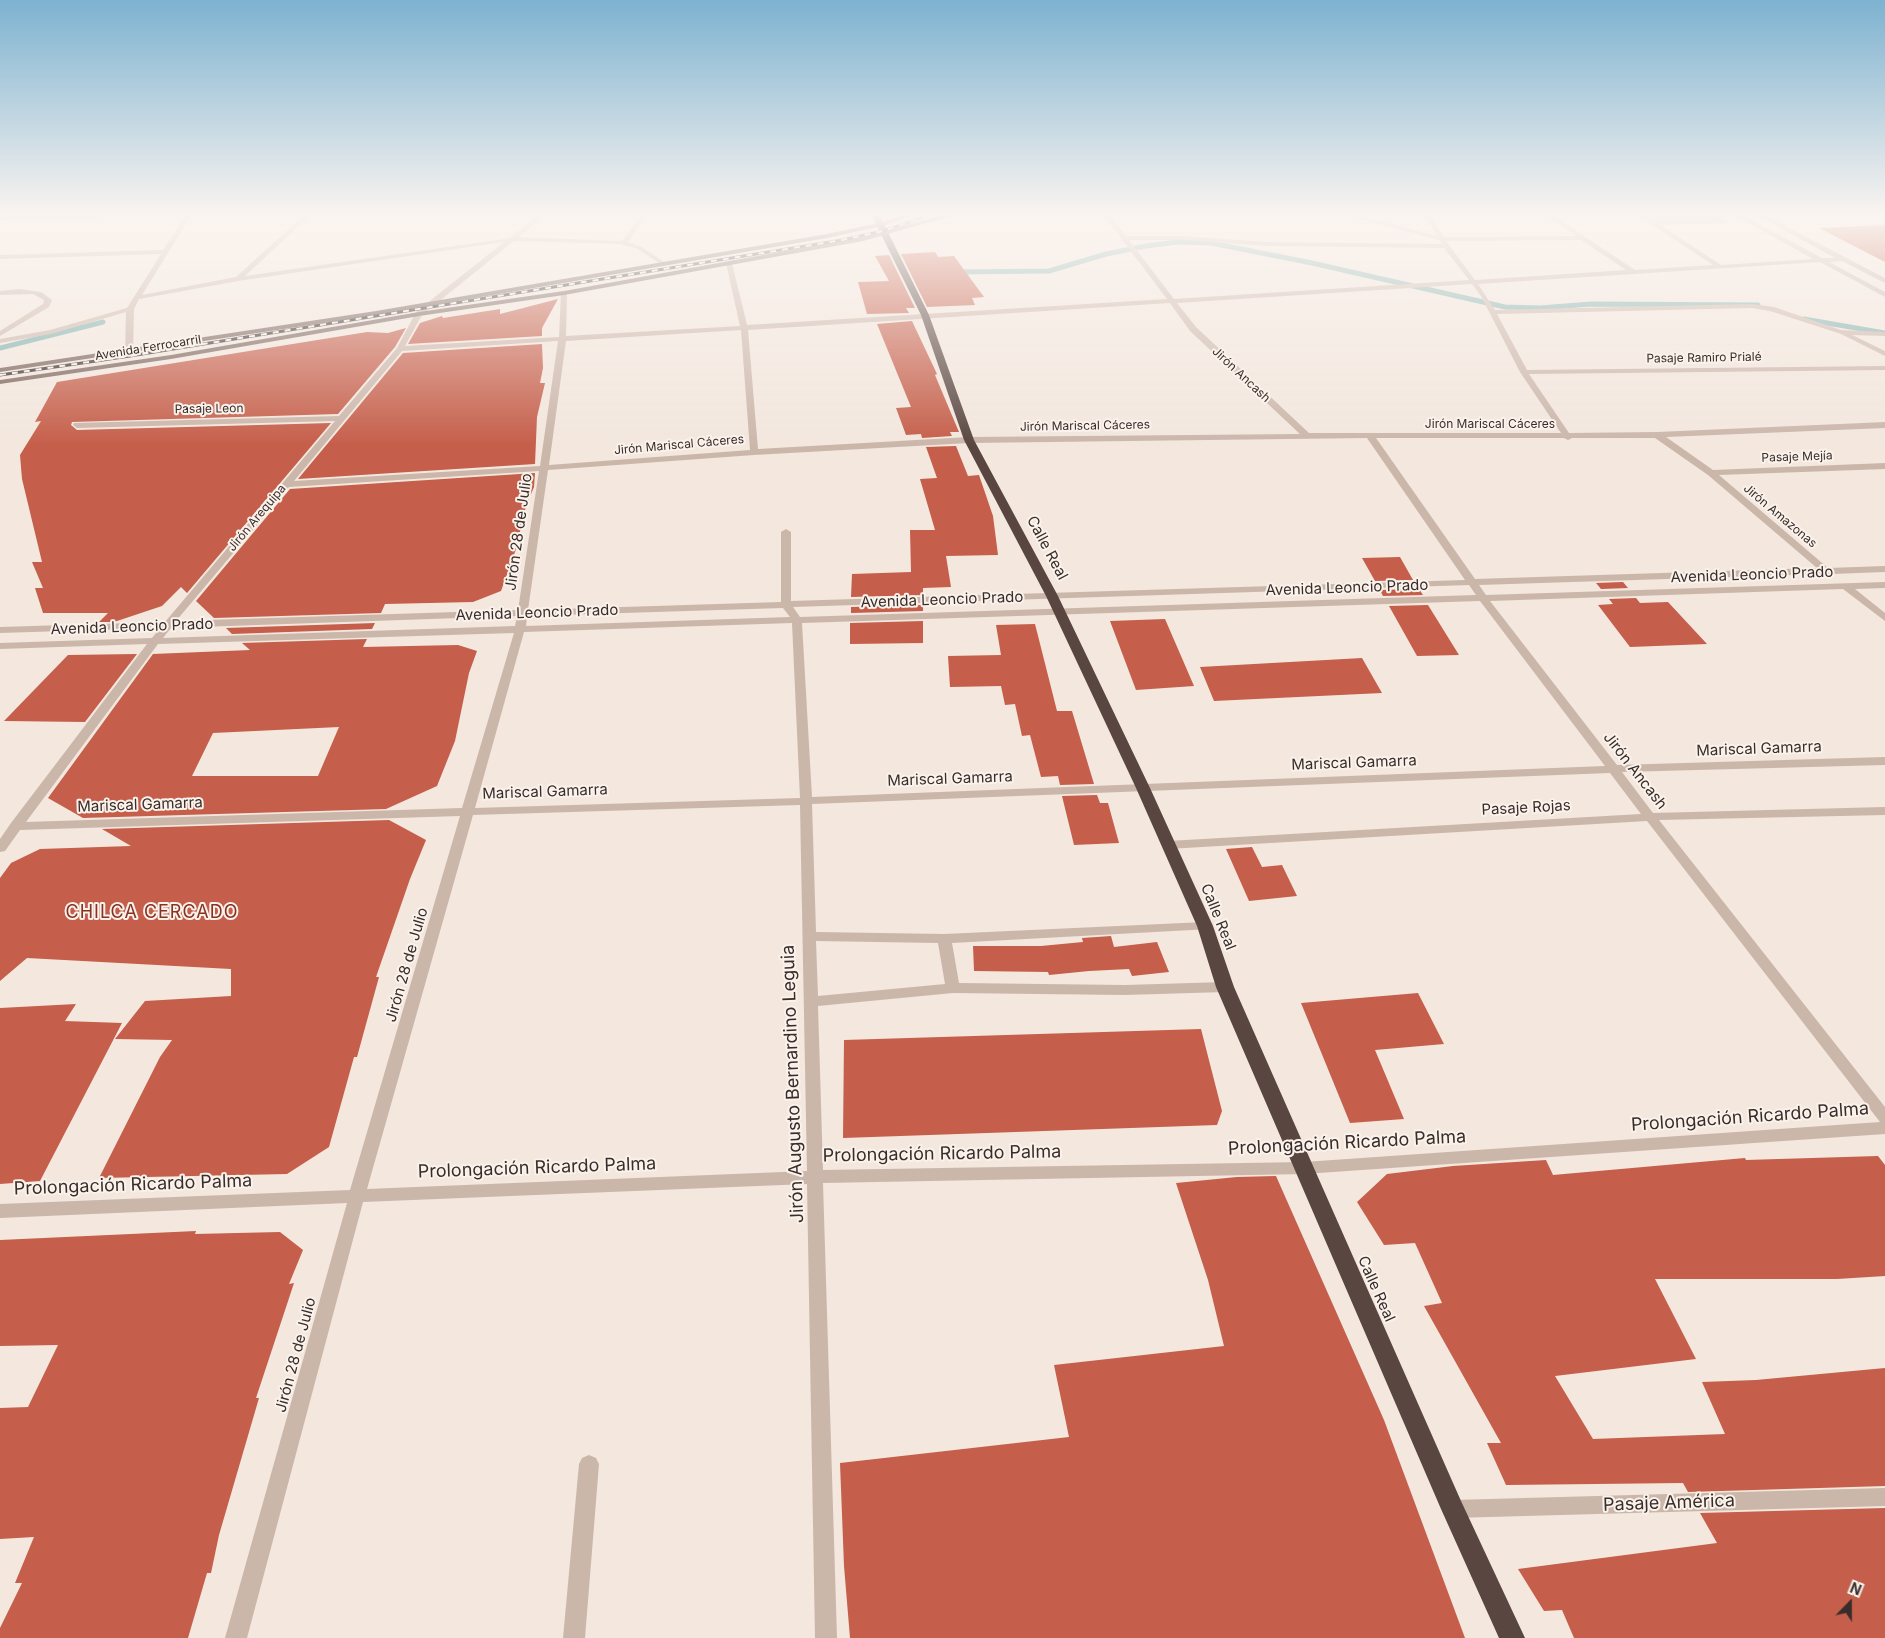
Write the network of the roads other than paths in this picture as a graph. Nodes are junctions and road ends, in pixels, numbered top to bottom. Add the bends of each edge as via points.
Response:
1 (140, 292) edge
2 (166, 292) edge
3 (445, 292) edge
4 (489, 292) edge
5 (567, 292) edge
6 (736, 292) edge
7 (914, 292) edge
8 (1164, 292) edge
9 (1309, 292) edge
10 (1482, 292) edge
11 (0, 293) edge
12 (564, 293) junction
13 (136, 298) junction
14 (1171, 301) junction
15 (433, 302) junction
16 (130, 309) junction
17 (1492, 311) junction
18 (419, 314) junction
19 (925, 315) junction
20 (744, 327) junction
21 (1840, 332) junction
22 (0, 334) edge
23 (1885, 334) edge
24 (563, 338) junction
25 (0, 341) edge
26 (400, 349) junction
27 (129, 352) junction
28 (1885, 354) edge
29 (1885, 368) edge
30 (0, 370) edge
31 (1524, 372) junction
32 (0, 382) edge
33 (341, 418) junction
34 (77, 425) dead end
35 (1885, 425) edge
36 (1657, 435) junction
37 (1307, 436) junction
38 (1370, 436) junction
39 (1568, 436) junction
40 (969, 440) junction
41 (754, 452) junction
42 (1885, 466) edge
43 (544, 468) junction
44 (1710, 473) junction
45 (286, 484) junction
46 (786, 532) dead end
47 (1885, 569) edge
48 (1826, 572) junction
49 (1472, 583) junction
50 (1885, 585) edge
51 (1845, 586) junction
52 (1483, 598) junction
53 (1055, 603) junction
54 (786, 604) junction
55 (524, 612) junction
56 (1885, 618) edge
57 (797, 620) junction
58 (168, 624) junction
59 (520, 629) junction
60 (0, 630) edge
61 (154, 641) junction
62 (0, 646) edge
63 (1885, 761) edge
64 (1613, 769) junction
65 (1143, 788) junction
66 (806, 801) junction
67 (469, 810) junction
68 (1885, 811) edge
69 (1650, 817) junction
70 (15, 826) junction
71 (1168, 845) junction
72 (0, 848) edge
73 (1205, 926) junction
74 (808, 936) junction
75 (944, 939) junction
76 (1225, 987) junction
77 (952, 988) junction
78 (811, 1002) junction
79 (1885, 1118) edge
80 (1885, 1128) edge
81 (1304, 1168) junction
82 (815, 1176) junction
83 (357, 1196) junction
84 (0, 1211) edge
85 (589, 1464) dead end
86 (1885, 1497) edge
87 (1453, 1509) junction
88 (236, 1638) edge
89 (574, 1638) edge
90 (826, 1638) edge
91 (1512, 1638) edge

1 - 13 street
2 - 13 street
3 - 15 street, Jirón Arequipa
4 - 15 main road, Avenida Ferrocarril
5 - 12 main road, Avenida Ferrocarril
6 - 20 street
7 - 19 highway, Calle Real
8 - 14 street, Jirón Ancash
9 - 14 street
10 - 17 street
11 - 22 street via 38,293 48,300 46,305
12 - 18 main road, Avenida Ferrocarril
12 - 24 street, Jirón 28 de Julio
13 - 16 street
14 - 19 street
14 - 37 street, Jirón Ancash via 1199,335
15 - 18 street, Jirón Arequipa
15 - 27 main road, Avenida Ferrocarril
16 - 25 street via 51,332
16 - 27 street
17 - 21 street via 1752,306 1771,309
17 - 31 street
18 - 26 street, Jirón Arequipa
18 - 32 main road, Avenida Ferrocarril
19 - 20 street
19 - 40 highway, Calle Real
20 - 24 street
20 - 41 street
21 - 23 street
21 - 28 street
24 - 26 street
24 - 43 street, Jirón 28 de Julio
26 - 33 street, Jirón Arequipa
27 - 30 main road, Avenida Ferrocarril
29 - 31 street, Pasaje Ramiro Prialé
31 - 39 street
33 - 34 street, Pasaje Leon
33 - 45 street, Jirón Arequipa
35 - 36 street, Jirón Mariscal Cáceres
36 - 39 street, Jirón Mariscal Cáceres
36 - 44 street, Jirón Amazonas
37 - 38 street, Jirón Mariscal Cáceres
37 - 40 street, Jirón Mariscal Cáceres
38 - 39 street, Jirón Mariscal Cáceres
38 - 49 street, Jirón Ancash
40 - 41 street, Jirón Mariscal Cáceres
40 - 53 highway, Calle Real
41 - 43 street, Jirón Mariscal Cáceres
42 - 44 street, Pasaje Mejía
43 - 45 street, Jirón Mariscal Cáceres
43 - 55 street, Jirón 28 de Julio
44 - 48 street, Jirón Amazonas
45 - 58 street, Jirón Arequipa
46 - 54 street
47 - 48 street, Avenida Leoncio Prado
48 - 49 street, Avenida Leoncio Prado
48 - 51 street, Jirón Amazonas
49 - 52 street, Jirón Ancash
49 - 53 street, Avenida Leoncio Prado
50 - 51 street, Avenida Leoncio Prado
51 - 52 street, Avenida Leoncio Prado
51 - 56 street, Jirón Amazonas
52 - 53 street, Avenida Leoncio Prado
52 - 64 street, Jirón Ancash
53 - 54 street, Avenida Leoncio Prado
53 - 57 street, Avenida Leoncio Prado
53 - 65 highway, Calle Real
54 - 55 street, Avenida Leoncio Prado
54 - 57 street
55 - 58 street, Avenida Leoncio Prado
55 - 59 street, Jirón 28 de Julio
57 - 59 street, Avenida Leoncio Prado
57 - 66 street, Jirón Augusto Bernardino Leguia
58 - 60 street, Avenida Leoncio Prado
58 - 61 street, Jirón Arequipa
59 - 61 street, Avenida Leoncio Prado
59 - 67 street, Jirón 28 de Julio
61 - 62 street, Avenida Leoncio Prado
61 - 70 street, Jirón Arequipa
63 - 64 street, Mariscal Gamarra
64 - 65 street, Mariscal Gamarra
64 - 69 street, Jirón Ancash
65 - 66 street, Mariscal Gamarra
65 - 71 highway, Calle Real
66 - 67 street, Mariscal Gamarra
66 - 74 street, Jirón Augusto Bernardino Leguia
67 - 70 street, Mariscal Gamarra
67 - 83 street, Jirón 28 de Julio
68 - 69 street, Pasaje Rojas
69 - 71 street, Pasaje Rojas
69 - 79 street, Jirón Ancash
70 - 72 street, Jirón Arequipa
71 - 73 highway, Calle Real
73 - 75 street
73 - 76 highway, Calle Real
74 - 75 street
74 - 78 street, Jirón Augusto Bernardino Leguia
75 - 77 street
76 - 77 street via 1125,990
76 - 81 highway, Calle Real
77 - 78 street
78 - 82 street, Jirón Augusto Bernardino Leguia
80 - 81 street, Prolongación Ricardo Palma
81 - 82 street, Prolongación Ricardo Palma
81 - 87 highway, Calle Real
82 - 83 street, Prolongación Ricardo Palma
82 - 90 street, Jirón Augusto Bernardino Leguia
83 - 84 street, Prolongación Ricardo Palma
83 - 88 street, Jirón 28 de Julio
85 - 89 street
86 - 87 street, Pasaje América
87 - 91 highway, Calle Real

